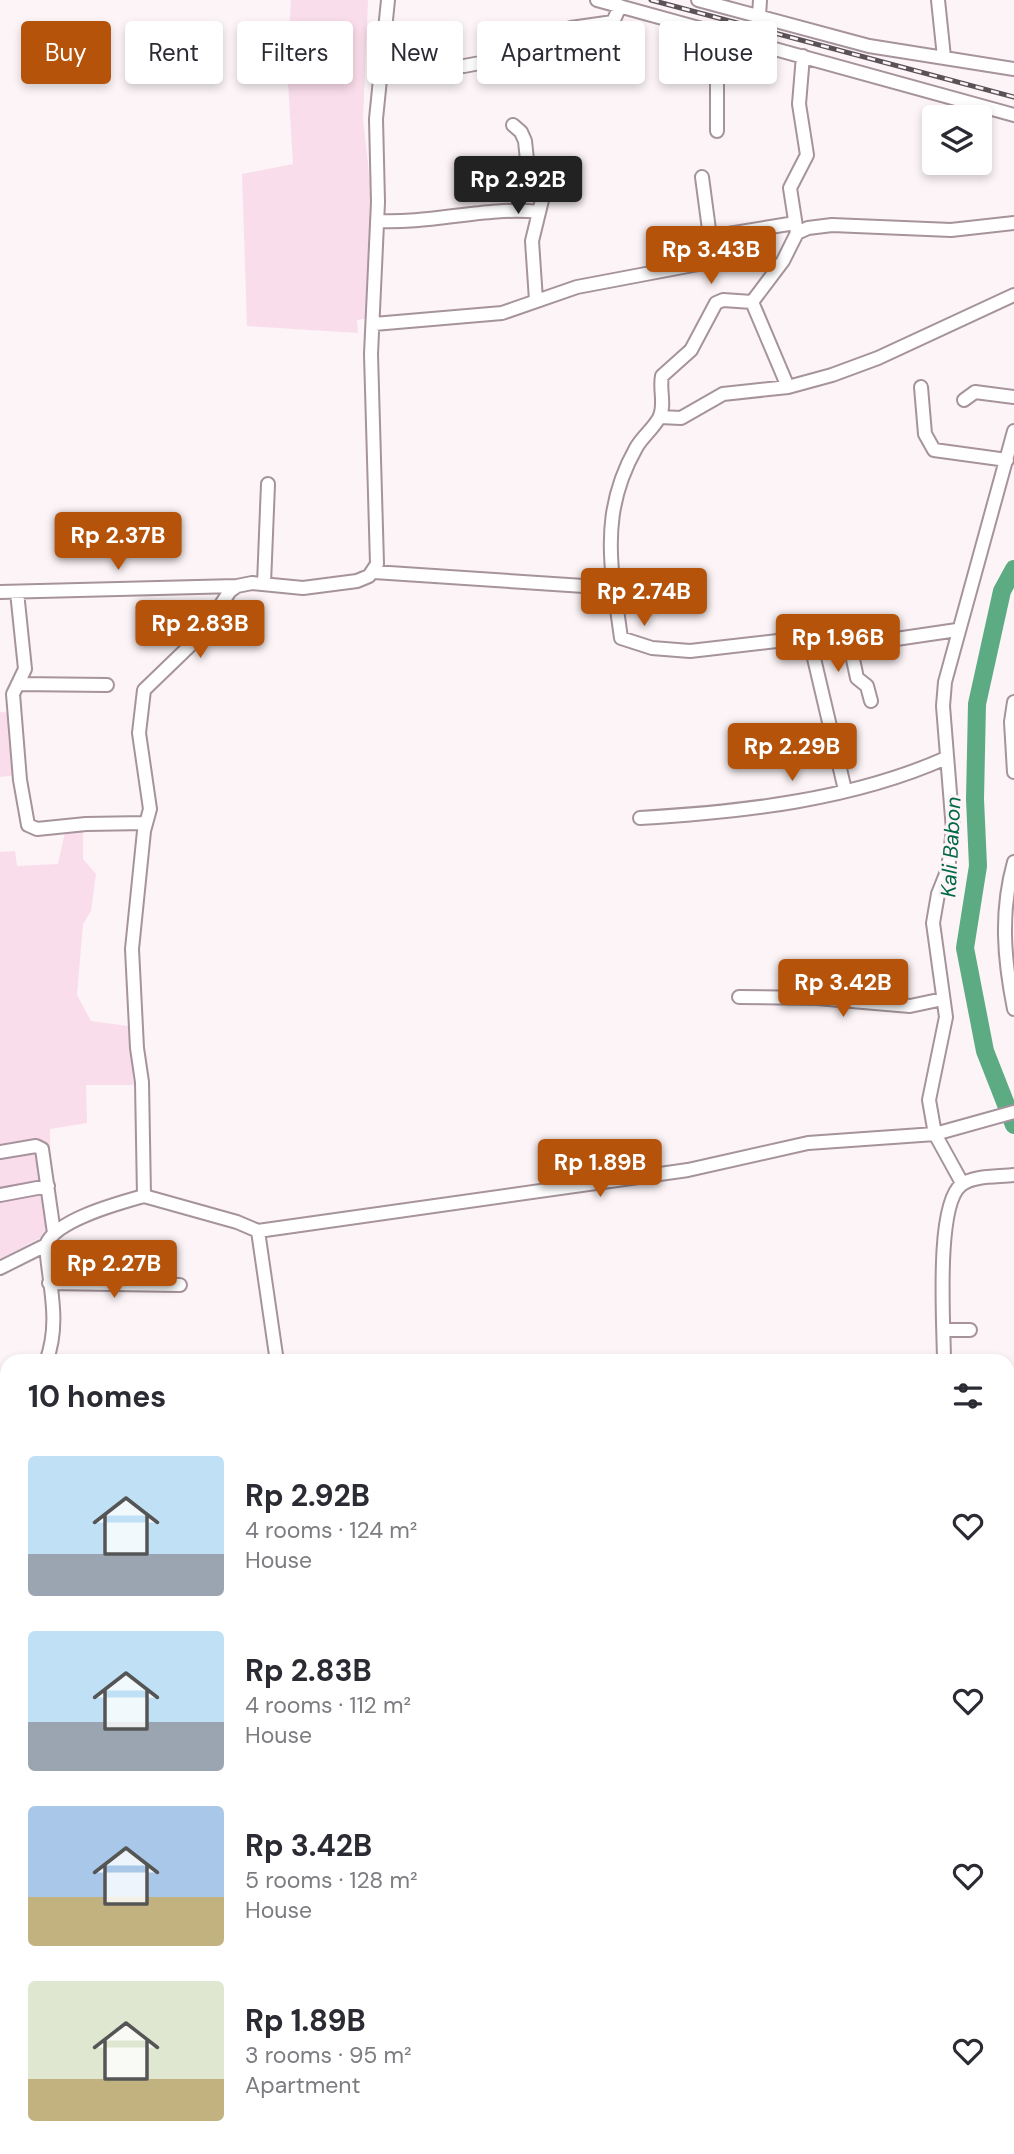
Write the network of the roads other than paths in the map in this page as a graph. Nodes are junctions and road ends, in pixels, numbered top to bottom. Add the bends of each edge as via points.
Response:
1 (388, 0) edge
2 (597, 0) edge
3 (698, 0) edge
4 (760, 0) edge
5 (938, 0) edge
6 (620, 6) junction
7 (759, 16) junction
8 (386, 21) edge
9 (676, 21) edge
10 (777, 49) edge
11 (803, 56) junction
12 (944, 57) junction
13 (463, 66) edge
14 (1014, 69) edge
15 (379, 84) edge
16 (717, 84) edge
17 (1014, 115) edge
18 (513, 125) dead end
19 (717, 131) dead end
20 (702, 177) dead end
21 (539, 212) junction
22 (377, 221) junction
23 (1014, 223) edge
24 (796, 228) junction
25 (710, 237) junction
26 (1014, 295) edge
27 (536, 300) junction
28 (752, 302) junction
29 (374, 324) junction
30 (788, 387) junction
31 (921, 387) dead end
32 (1014, 397) edge
33 (964, 400) dead end
34 (660, 417) junction
35 (1014, 431) edge
36 (1007, 460) junction
37 (268, 484) dead end
38 (374, 572) junction
39 (264, 584) junction
40 (237, 586) junction
41 (614, 588) junction
42 (0, 592) edge
43 (17, 592) junction
44 (957, 630) junction
45 (809, 636) junction
46 (848, 636) junction
47 (18, 684) junction
48 (107, 685) dead end
49 (871, 701) dead end
50 (1014, 702) edge
51 (946, 758) junction
52 (1014, 772) edge
53 (845, 790) junction
54 (640, 818) dead end
55 (145, 823) junction
56 (1014, 862) edge
57 (1009, 927) edge
58 (739, 997) dead end
59 (943, 999) junction
60 (1014, 1009) edge
61 (1014, 1112) edge
62 (936, 1134) junction
63 (0, 1152) edge
64 (1014, 1175) edge
65 (962, 1183) junction
66 (48, 1186) junction
67 (0, 1195) edge
68 (144, 1196) junction
69 (258, 1231) junction
70 (54, 1233) junction
71 (46, 1245) junction
72 (0, 1268) edge
73 (49, 1283) junction
74 (180, 1285) dead end
75 (944, 1330) junction
76 (970, 1330) dead end
77 (49, 1354) edge
78 (276, 1354) edge
79 (944, 1354) edge

1 - 8 street
2 - 6 street
3 - 7 street
4 - 7 street
5 - 12 street
6 - 9 street
6 - 13 street via 613,22 571,28
7 - 12 street via 869,46
10 - 11 street
11 - 17 street
11 - 24 street via 799,104 807,155 790,188
12 - 14 street
15 - 22 street
16 - 19 street
18 - 21 street via 525,141 542,200
20 - 25 street
21 - 22 street
21 - 27 street via 531,241
22 - 29 street
23 - 24 street via 951,230
24 - 25 street
24 - 28 street via 783,261
25 - 27 street via 709,262 577,287
26 - 30 street via 878,358
27 - 29 street via 502,313
28 - 30 street
28 - 34 street via 723,300 713,307 691,350 662,376
29 - 38 street via 371,354 378,552
30 - 34 street via 723,394 681,418
31 - 36 street via 925,434 934,450
32 - 33 street via 975,392
34 - 41 street via 622,475 611,512 609,552
35 - 36 street
36 - 44 street
37 - 39 street
38 - 39 street via 357,581 303,588
38 - 41 street
39 - 40 street
40 - 43 street
40 - 55 street via 200,636 144,690 139,733 150,809
41 - 45 street via 621,638 652,648 690,651
42 - 43 street
43 - 47 street via 25,658
44 - 46 street via 896,639
44 - 51 street via 945,682
45 - 46 street
45 - 53 street
46 - 49 street via 857,678 867,686
47 - 48 street
47 - 55 street via 13,694 20,780 31,828
50 - 52 street
51 - 53 street via 906,776
51 - 59 street via 953,830 933,923
53 - 54 street via 757,806
55 - 68 street via 132,949 142,1082
56 - 57 street
57 - 60 street via 1007,970
58 - 59 street via 910,1006
59 - 62 street via 946,1017 929,1100
61 - 62 street
62 - 65 street
62 - 69 street via 808,1143 688,1170
63 - 66 street via 40,1147
64 - 65 street
65 - 75 street via 946,1220 943,1243
66 - 67 street
66 - 70 street
68 - 69 street
68 - 70 street
69 - 78 street
70 - 71 street
71 - 72 street
71 - 73 street
73 - 74 street
73 - 77 street via 55,1334
75 - 76 street
75 - 79 street

